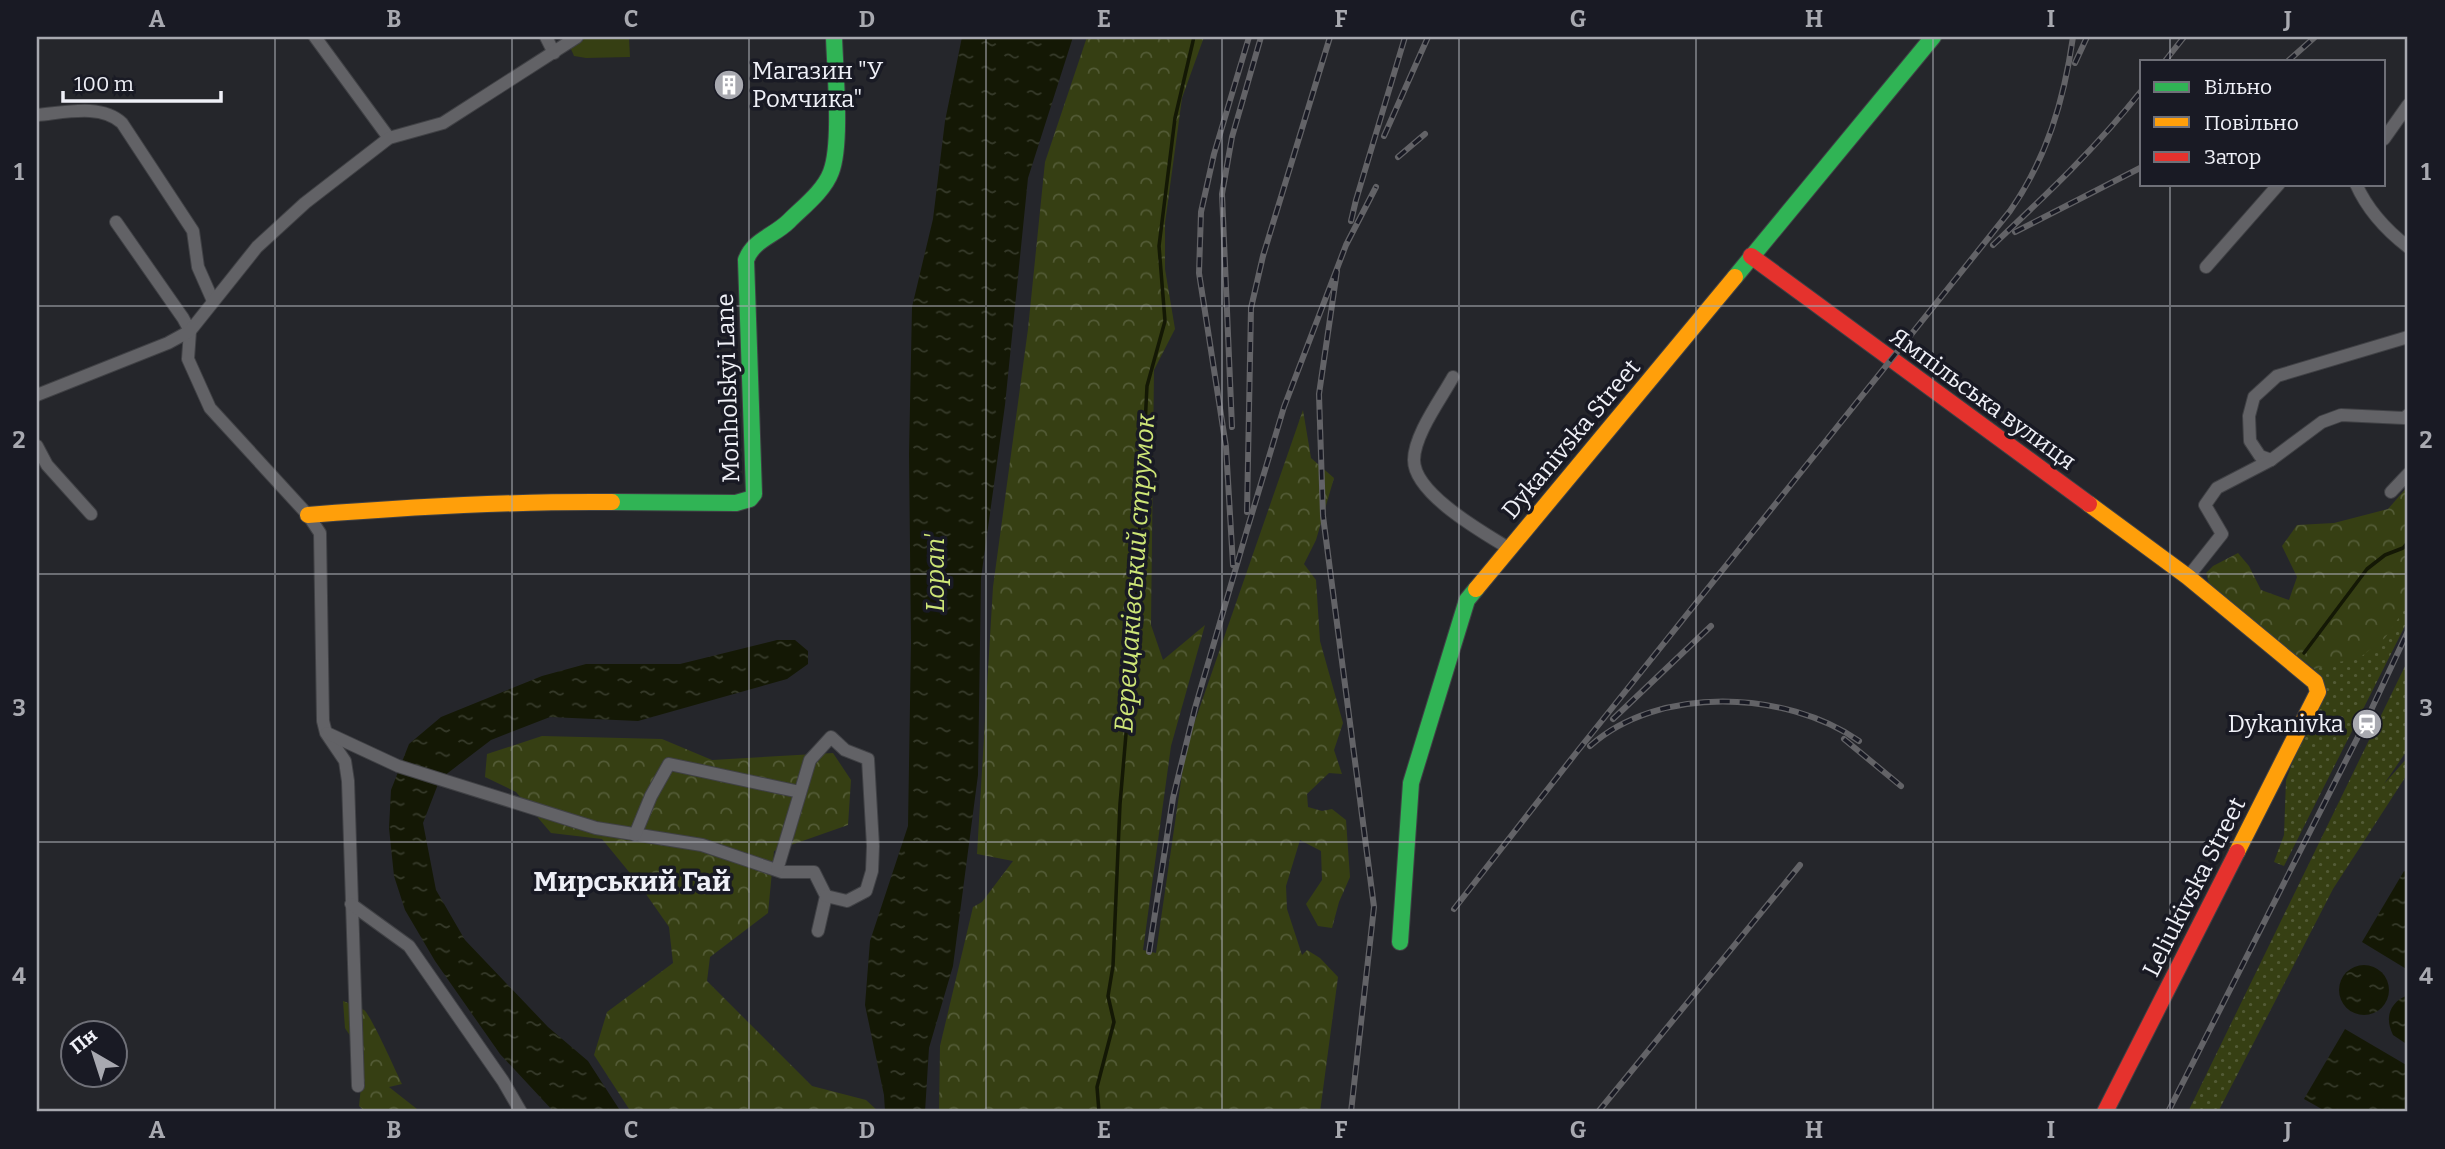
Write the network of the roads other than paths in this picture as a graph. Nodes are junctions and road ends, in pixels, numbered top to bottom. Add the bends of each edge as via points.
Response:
1 (315, 37) edge
2 (546, 37) edge
3 (577, 37) edge
4 (834, 37) edge
5 (1933, 37) edge
6 (554, 53) junction
7 (2408, 105) edge
8 (37, 115) edge
9 (2386, 136) edge
10 (389, 138) junction
11 (2277, 186) edge
12 (2357, 186) edge
13 (116, 222) dead end
14 (2408, 247) edge
15 (1751, 256) junction
16 (2206, 267) dead end
17 (213, 301) junction
18 (190, 331) junction
19 (2408, 337) edge
20 (168, 343) junction
21 (188, 359) junction
22 (1453, 377) dead end
23 (37, 395) edge
24 (2408, 415) edge
25 (37, 446) edge
26 (2270, 460) junction
27 (2408, 474) edge
28 (2391, 492) dead end
29 (91, 514) dead end
30 (308, 515) junction
31 (1510, 549) junction
32 (2188, 577) junction
33 (2315, 682) joint
34 (326, 733) junction
35 (800, 792) junction
36 (635, 835) junction
37 (777, 870) junction
38 (827, 896) junction
39 (351, 904) junction
40 (818, 931) dead end
41 (1400, 942) dead end
42 (358, 1086) dead end
43 (521, 1112) edge
44 (2105, 1112) edge

1 - 10 street
2 - 6 street
3 - 6 street
4 - 30 street, Monholskyi Lane via 836,152 831,174 783,227 750,248 746,260 754,494 750,499 736,503 533,501
5 - 15 street, Dykanivska Street
6 - 10 street via 443,123
7 - 9 street
8 - 17 street via 96,111 122,123 193,231 198,267
10 - 17 street via 304,203 257,247
11 - 16 street
12 - 14 street via 2390,233
13 - 18 street
15 - 31 street, Dykanivska Street
15 - 32 street, Ямпільська вулиця
17 - 18 street
18 - 20 street
18 - 21 street
19 - 26 street via 2277,376 2254,397 2249,416 2250,441 2260,456
20 - 21 street
20 - 23 street
21 - 30 street via 210,408
22 - 31 street via 1418,441 1414,460 1419,478 1473,526
24 - 26 street via 2341,415 2322,422
25 - 29 street via 47,465
26 - 32 street via 2217,488 2205,505 2222,534
27 - 28 street
30 - 34 street via 320,533
31 - 41 street, Dykanivska Street via 1467,600 1411,783
32 - 33 street, Ямпільська вулиця
33 - 44 street, Leliukivska Street via 2318,692
34 - 36 street via 398,766 466,789
34 - 39 street via 345,761 348,781
35 - 36 street via 668,764
35 - 37 street
35 - 38 street via 810,761 831,737 845,750 868,759 872,871 866,891 847,901
36 - 37 street via 702,845
37 - 38 street via 814,872
38 - 40 street
39 - 42 street
39 - 43 street via 409,946

